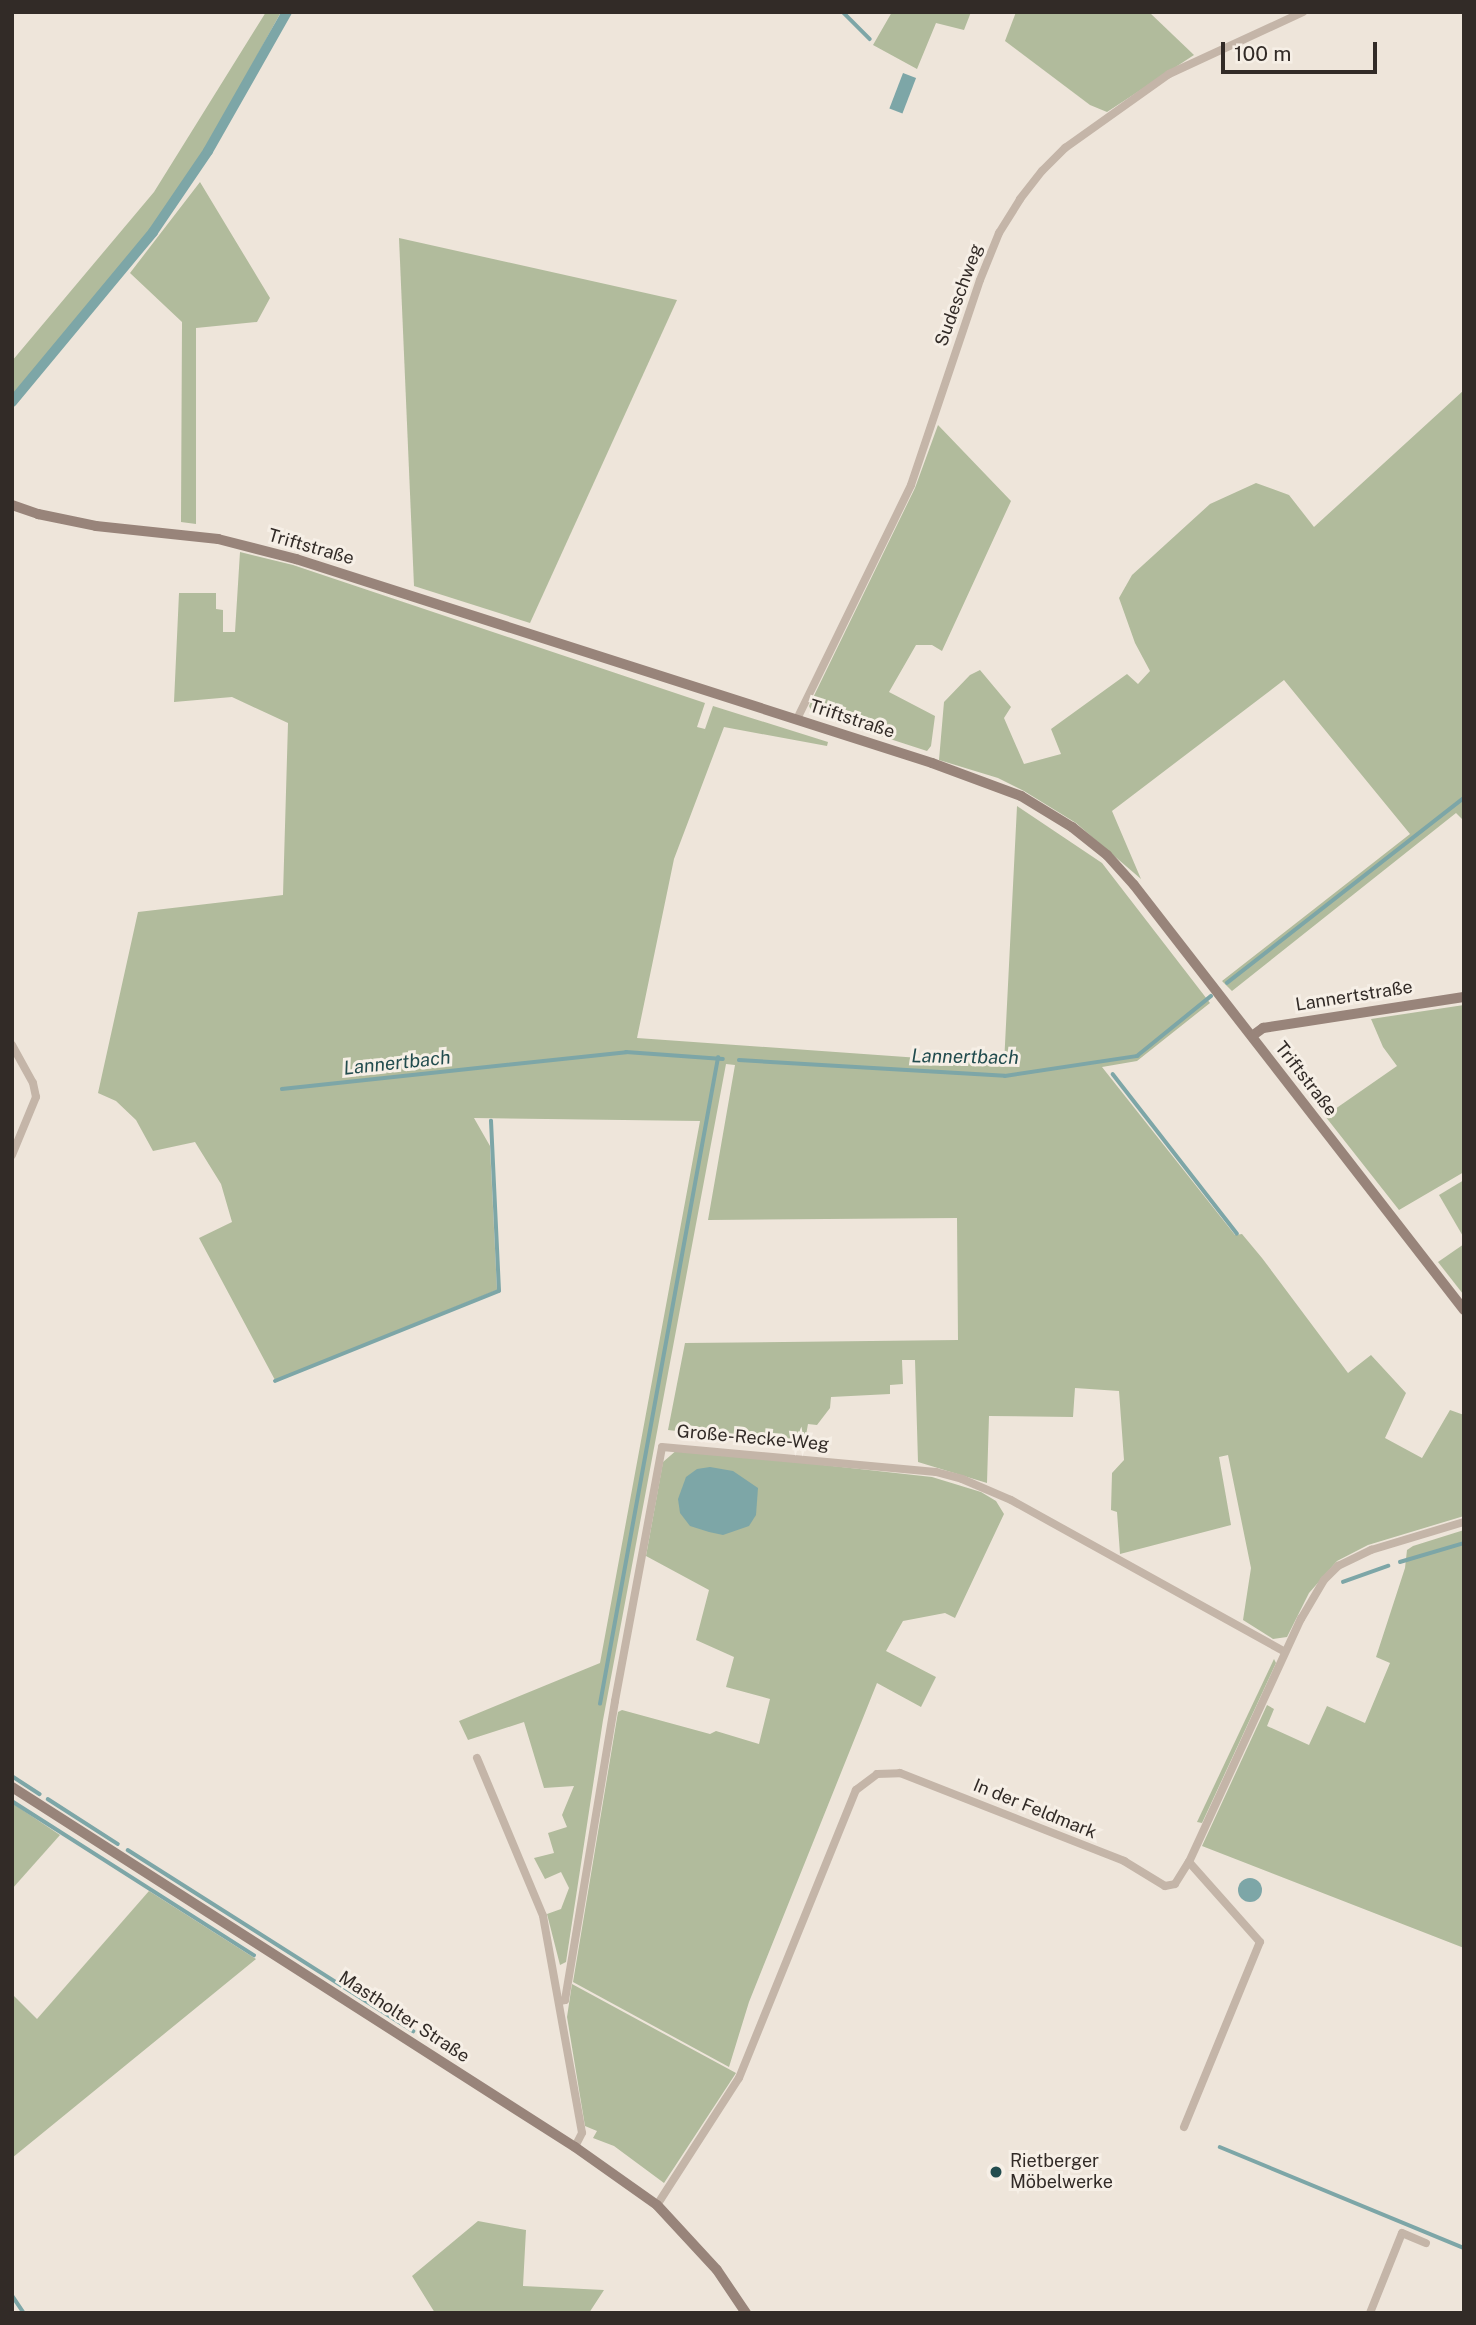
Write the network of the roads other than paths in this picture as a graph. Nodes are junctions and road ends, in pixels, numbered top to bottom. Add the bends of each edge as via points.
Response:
1 (1303, 12) edge
2 (12, 505) edge
3 (797, 719) junction
4 (1464, 997) edge
5 (1252, 1036) junction
6 (12, 1045) edge
7 (12, 1154) edge
8 (1464, 1310) edge
9 (1464, 1522) edge
10 (1285, 1652) junction
11 (477, 1758) dead end
12 (12, 1787) edge
13 (1189, 1862) junction
14 (570, 1970) junction
15 (554, 1972) junction
16 (560, 2001) junction
17 (1184, 2127) dead end
18 (575, 2147) junction
19 (657, 2206) junction
20 (1426, 2243) dead end
21 (746, 2313) edge
22 (1370, 2313) edge

1 - 3 street, Sudeschweg via 1169,74 1065,148 1020,199 999,233 980,280 911,485
2 - 3 street, Triftstraße via 96,526 218,539 296,559
3 - 5 street, Triftstraße via 995,784 1072,827 1107,855 1134,886
4 - 5 street, Lannertstraße via 1264,1028
5 - 8 street, Triftstraße
6 - 7 street via 36,1097
9 - 10 street, In der Feldmark via 1371,1550 1338,1566 1313,1596
10 - 13 street, In der Feldmark
10 - 14 street, Große-Recke-Weg via 1012,1500 962,1479 922,1471 662,1447
11 - 15 street, Große-Recke-Weg via 543,1916
12 - 18 street, Mastholter Straße
13 - 17 street via 1260,1942
13 - 19 street, In der Feldmark via 1175,1884 1165,1885 1124,1861 900,1773 877,1774 856,1790 739,2078
14 - 15 street
14 - 16 street, Große-Recke-Weg via 565,2000
15 - 16 street, Große-Recke-Weg
16 - 18 street, Große-Recke-Weg via 582,2133
18 - 19 street, Mastholter Straße
19 - 21 street, Mastholter Straße via 717,2270
20 - 22 street via 1402,2234

